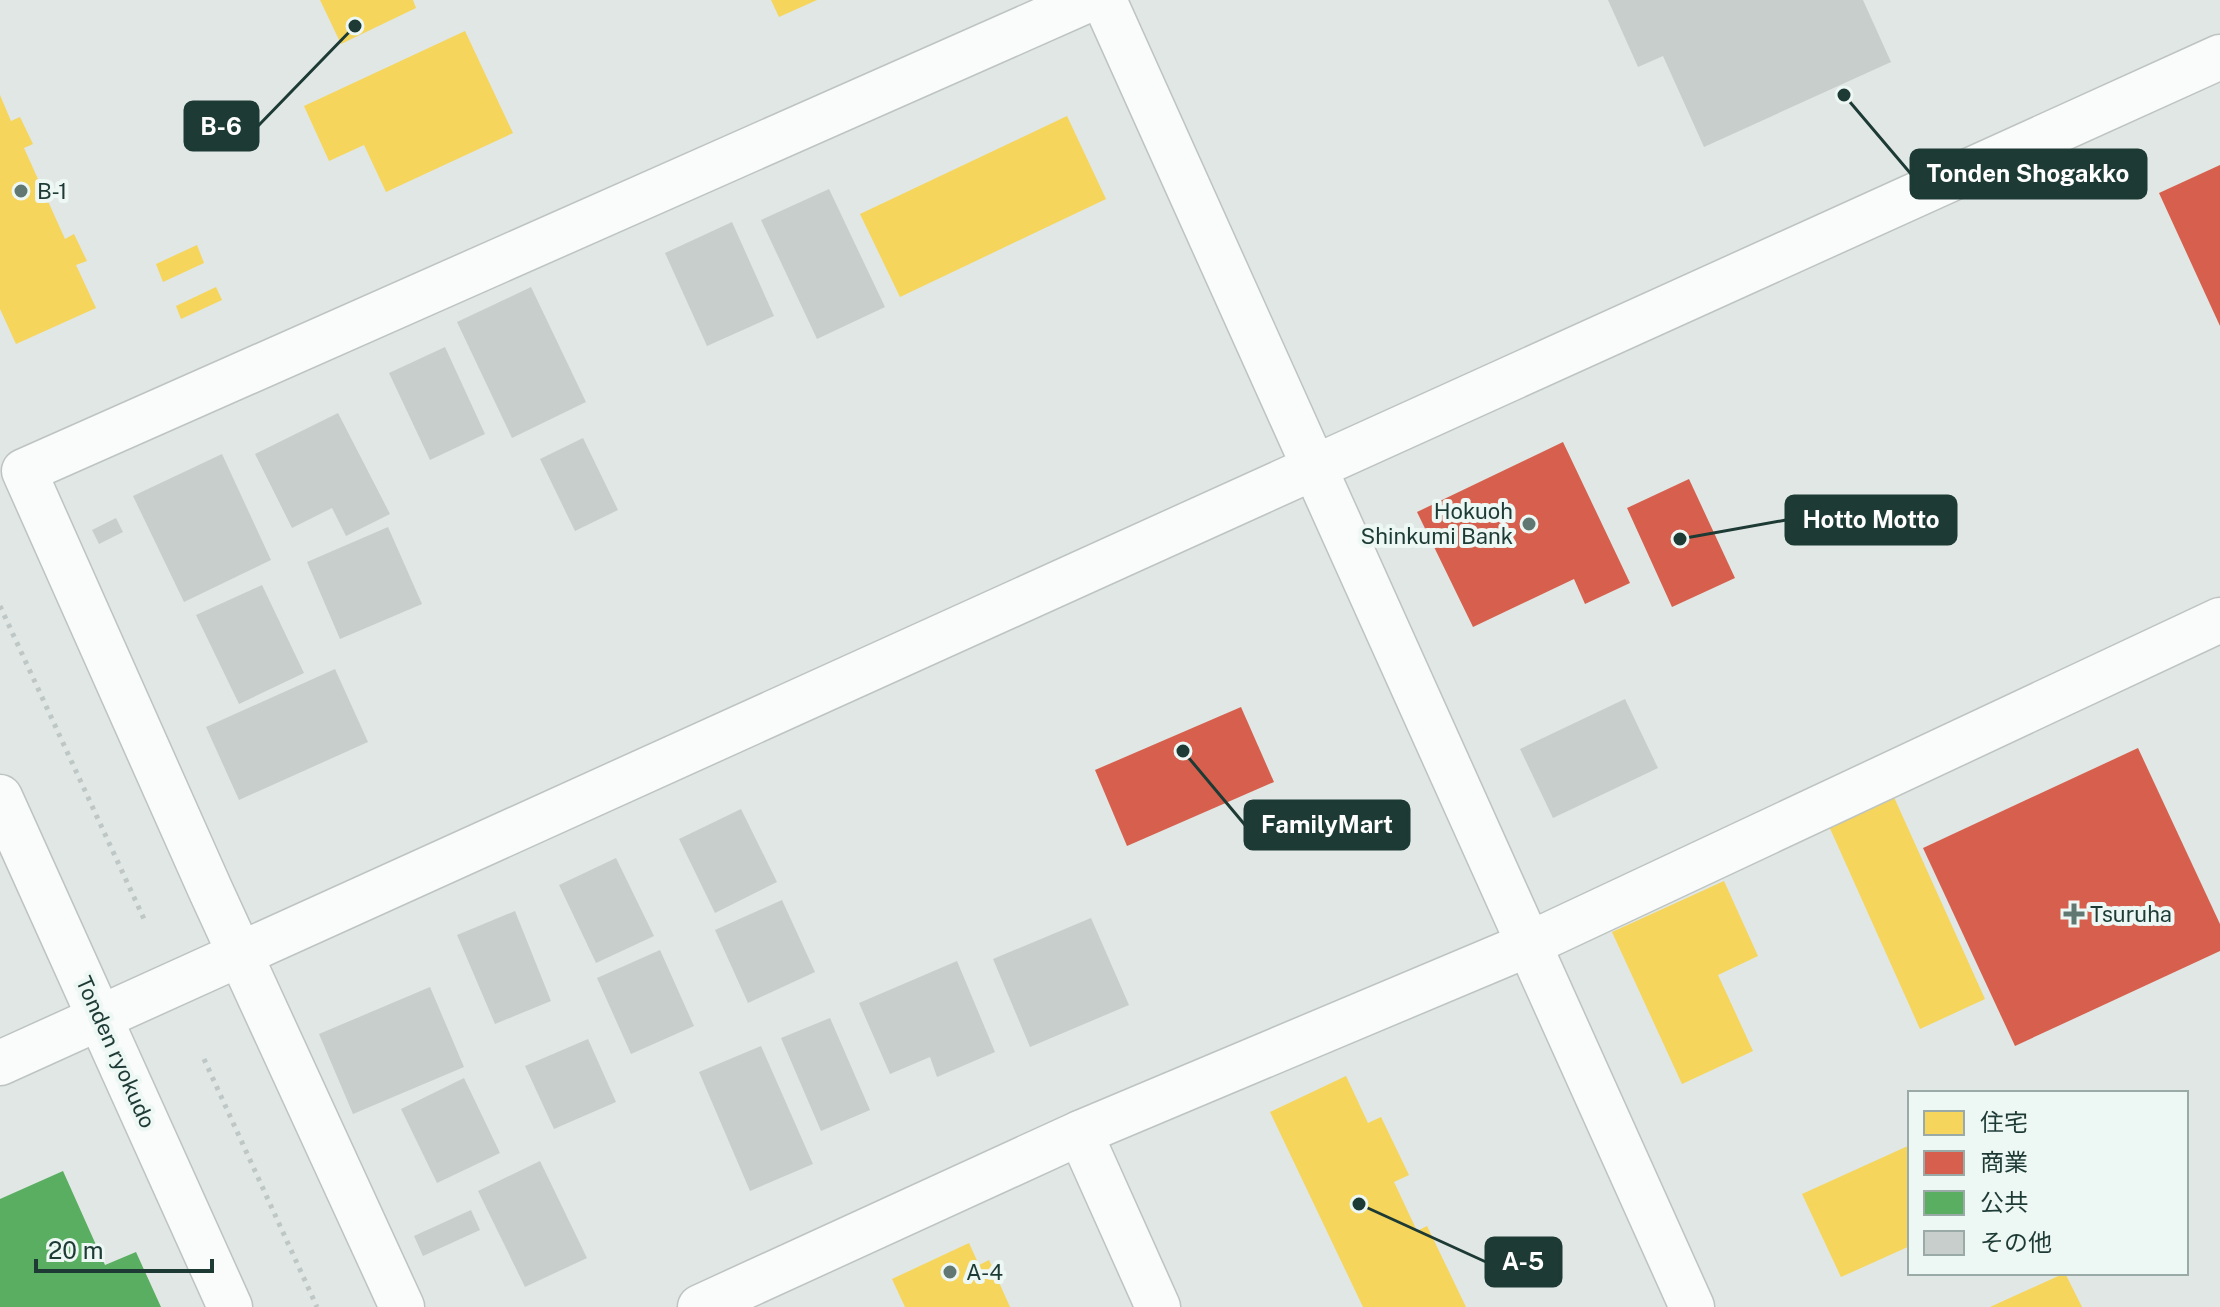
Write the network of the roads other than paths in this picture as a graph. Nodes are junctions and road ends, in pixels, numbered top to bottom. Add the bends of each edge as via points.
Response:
1 (1088, 0) edge
2 (1104, 0) edge
3 (2220, 57) edge
4 (1313, 468) junction
5 (2218, 626) edge
6 (0, 797) edge
7 (1527, 945) junction
8 (239, 954) junction
9 (101, 1019) junction
10 (0, 1063) edge
11 (1080, 1133) junction
12 (715, 1304) edge
13 (230, 1307) edge
14 (402, 1307) edge
15 (1158, 1307) edge
16 (1692, 1307) edge

1 - 8 street via 24,471
2 - 4 street
3 - 4 street
4 - 7 street
4 - 8 street
5 - 7 street
6 - 9 street, Tonden ryokudo
7 - 11 street
7 - 16 street
8 - 9 street
8 - 14 street
9 - 10 street
9 - 13 street, Tonden ryokudo
11 - 12 street
11 - 15 street

